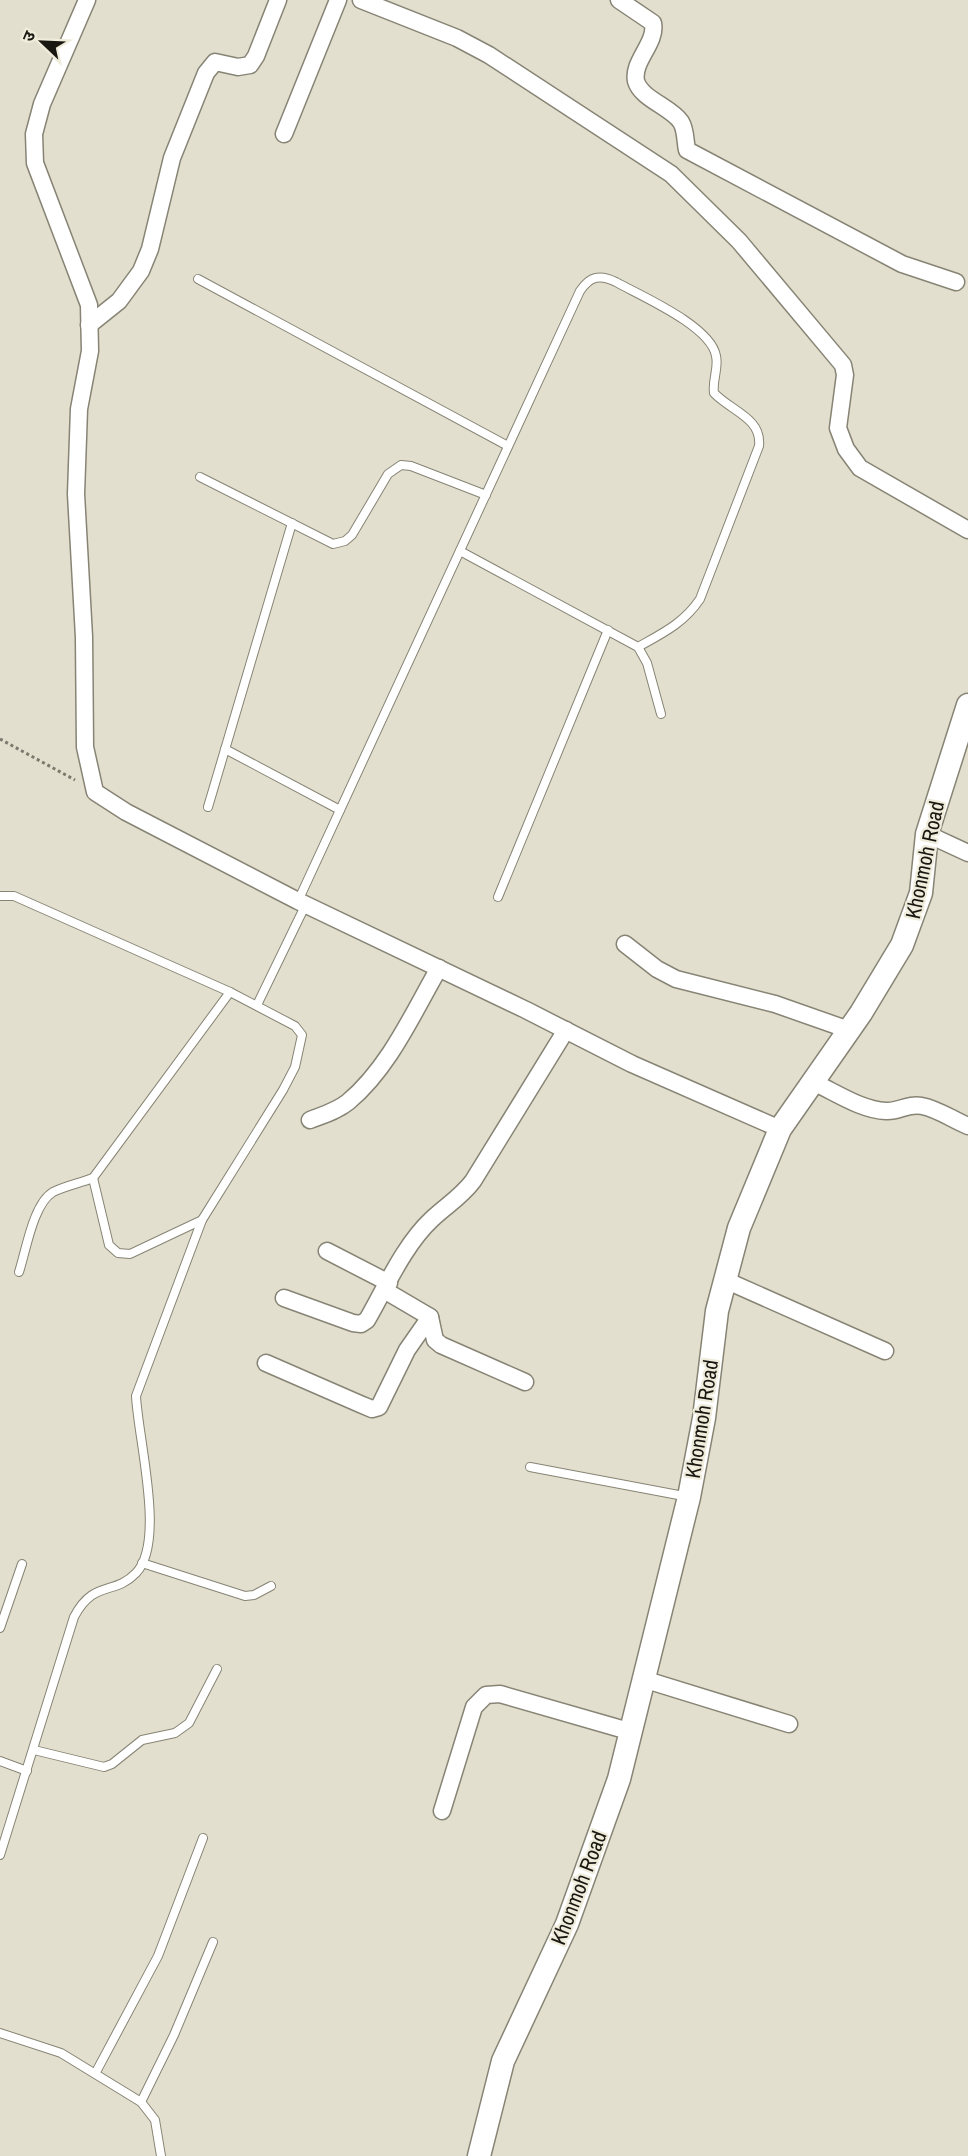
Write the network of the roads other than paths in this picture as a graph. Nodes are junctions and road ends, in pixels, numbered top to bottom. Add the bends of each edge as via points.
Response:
1 (87, 0) edge
2 (278, 0) edge
3 (338, 0) edge
4 (362, 0) edge
5 (619, 0) edge
6 (284, 134) dead end
7 (687, 150) junction
8 (670, 174) junction
9 (198, 279) dead end
10 (956, 282) dead end
11 (89, 325) junction
12 (508, 446) junction
13 (201, 477) dead end
14 (486, 495) junction
15 (292, 523) junction
16 (968, 530) edge
17 (460, 551) junction
18 (608, 630) junction
19 (638, 647) junction
20 (968, 705) edge
21 (662, 714) dead end
22 (225, 749) junction
23 (208, 807) dead end
24 (340, 810) junction
25 (927, 834) junction
26 (968, 853) edge
27 (0, 896) edge
28 (498, 897) dead end
29 (302, 902) junction
30 (625, 944) dead end
31 (439, 968) junction
32 (230, 992) junction
33 (257, 1005) junction
34 (566, 1030) junction
35 (849, 1030) junction
36 (813, 1082) junction
37 (310, 1120) dead end
38 (968, 1126) edge
39 (780, 1129) junction
40 (93, 1178) junction
41 (202, 1220) junction
42 (327, 1251) dead end
43 (19, 1272) dead end
44 (725, 1280) junction
45 (387, 1286) junction
46 (284, 1298) dead end
47 (429, 1317) junction
48 (885, 1351) dead end
49 (266, 1363) dead end
50 (525, 1382) dead end
51 (530, 1467) dead end
52 (689, 1497) junction
53 (142, 1563) junction
54 (22, 1564) dead end
55 (271, 1586) dead end
56 (0, 1628) edge
57 (217, 1670) dead end
58 (643, 1679) junction
59 (789, 1724) dead end
60 (632, 1732) junction
61 (34, 1750) junction
62 (0, 1761) edge
63 (27, 1770) junction
64 (442, 1811) dead end
65 (202, 1838) dead end
66 (0, 1855) edge
67 (213, 1942) dead end
68 (0, 2033) edge
69 (96, 2072) junction
70 (141, 2102) junction
71 (161, 2156) edge
72 (479, 2156) edge

1 - 11 street via 42,104 34,134 35,163 89,305
2 - 11 street via 250,64 238,67 215,62 206,73 172,158 141,271 119,301
3 - 6 street
4 - 8 street via 489,55
5 - 7 street via 653,23 655,32 636,82 680,120
7 - 8 street
7 - 10 street via 902,264
8 - 16 street via 739,241 843,365 838,428 846,449 860,468
9 - 12 lane
11 - 29 street via 90,351 79,409 76,494 85,747 95,792 126,812
12 - 14 lane
12 - 19 lane via 586,281 605,277 616,282 685,320 712,346 717,356 714,393 755,424 759,446 700,599 678,625
13 - 15 lane
14 - 15 lane via 401,465 388,474 345,541 333,544
14 - 17 lane
15 - 22 lane
17 - 18 lane
17 - 24 lane
18 - 19 lane
18 - 28 lane
19 - 21 lane via 647,663
20 - 25 main road, Khonmoh Road
22 - 23 lane
22 - 24 lane
24 - 29 lane
25 - 26 street
25 - 35 main road, Khonmoh Road via 921,893 913,919 902,945
27 - 32 lane via 14,896
29 - 31 street
29 - 33 lane
30 - 35 street via 676,979 775,1004
31 - 34 street
31 - 37 street via 399,1039 359,1092 347,1103
32 - 33 lane
32 - 40 lane
33 - 41 lane via 295,1026 302,1035 301,1047 283,1090
34 - 39 street via 632,1064
34 - 45 street via 473,1181 432,1219
35 - 36 main road, Khonmoh Road
36 - 38 street via 884,1111 911,1104 924,1106
36 - 39 main road, Khonmoh Road
39 - 44 main road, Khonmoh Road via 739,1228
40 - 41 lane via 109,1245 118,1253 130,1254
40 - 43 lane via 45,1199 38,1209
41 - 53 lane via 136,1396 151,1530
42 - 45 street
44 - 48 street
44 - 52 main road, Khonmoh Road
45 - 46 street via 361,1324
45 - 47 street
47 - 49 street via 407,1350 379,1407 372,1409
47 - 50 street via 435,1340 441,1345
51 - 52 lane
52 - 58 main road, Khonmoh Road
53 - 55 lane via 245,1596
53 - 61 lane via 128,1580 95,1592 83,1601 74,1617
54 - 56 lane
57 - 61 lane via 183,1730 142,1740 112,1764 95,1766
58 - 59 street
58 - 60 main road, Khonmoh Road
60 - 64 street via 500,1694 486,1695 474,1707
60 - 72 main road, Khonmoh Road via 567,1924 503,2061
61 - 63 lane
62 - 63 lane
63 - 66 lane
65 - 69 lane via 158,1956
67 - 70 lane
68 - 69 lane via 44,2045
69 - 70 lane
70 - 71 lane via 155,2120

